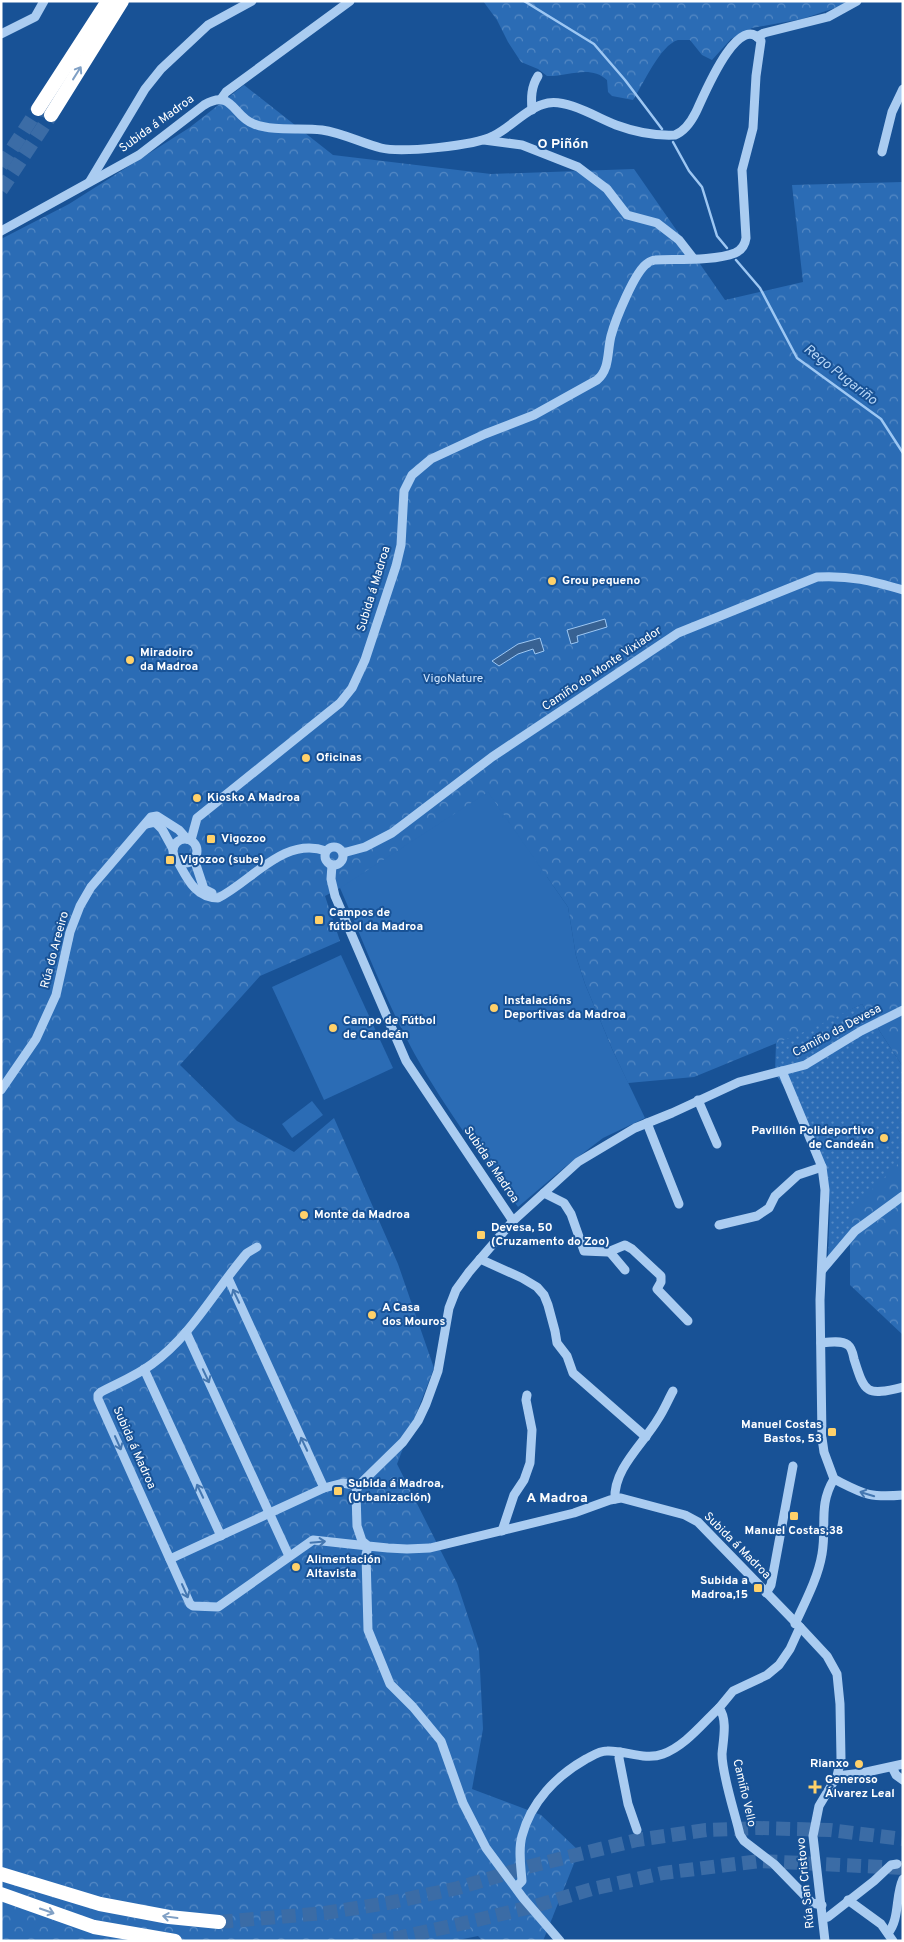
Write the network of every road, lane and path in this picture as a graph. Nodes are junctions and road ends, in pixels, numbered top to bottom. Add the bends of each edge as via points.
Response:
1 (44, 1) edge
2 (108, 1) edge
3 (122, 1) edge
4 (252, 1) edge
5 (350, 1) edge
6 (857, 1) edge
7 (1, 34) edge
8 (757, 36) junction
9 (538, 76) dead end
10 (903, 89) edge
11 (221, 99) junction
12 (532, 110) junction
13 (482, 140) junction
14 (882, 152) dead end
15 (90, 182) junction
16 (1, 231) edge
17 (693, 258) junction
18 (903, 590) edge
19 (144, 824) junction
20 (189, 839) junction
21 (173, 849) junction
22 (326, 852) junction
23 (343, 853) junction
24 (194, 858) junction
25 (177, 860) junction
26 (332, 865) junction
27 (225, 894) junction
28 (903, 1010) edge
29 (782, 1072) junction
30 (1, 1090) edge
31 (698, 1100) junction
32 (647, 1123) junction
33 (717, 1144) dead end
34 (822, 1166) junction
35 (544, 1193) junction
36 (903, 1196) edge
37 (679, 1204) dead end
38 (513, 1221) junction
39 (719, 1225) dead end
40 (257, 1247) dead end
41 (609, 1251) junction
42 (480, 1259) junction
43 (625, 1270) dead end
44 (822, 1270) junction
45 (228, 1278) junction
46 (688, 1321) dead end
47 (186, 1332) junction
48 (821, 1342) junction
49 (144, 1369) junction
50 (903, 1387) edge
51 (673, 1391) dead end
52 (527, 1396) dead end
53 (646, 1437) junction
54 (793, 1466) dead end
55 (834, 1479) junction
56 (358, 1486) junction
57 (324, 1488) junction
58 (903, 1495) edge
59 (615, 1499) junction
60 (270, 1513) junction
61 (502, 1531) junction
62 (221, 1536) junction
63 (368, 1546) junction
64 (289, 1556) junction
65 (170, 1559) junction
66 (766, 1593) junction
67 (798, 1625) junction
68 (719, 1708) junction
69 (620, 1752) junction
70 (903, 1764) edge
71 (892, 1767) junction
72 (837, 1776) junction
73 (903, 1780) edge
74 (637, 1830) dead end
75 (897, 1864) dead end
76 (1, 1874) edge
77 (903, 1879) edge
78 (516, 1887) junction
79 (1, 1894) edge
80 (848, 1900) junction
81 (822, 1905) junction
82 (823, 1918) junction
83 (219, 1922) tunnel mouth
84 (891, 1937) edge
85 (175, 1941) edge
86 (560, 1941) edge
87 (825, 1941) edge

1 - 7 street via 35,17
2 -> 3 highway via 45,112
4 - 15 street via 208,25 161,69 145,89
5 - 11 street, Subida á Madroa via 226,92
6 - 8 street via 828,17
8 - 12 street via 744,36 735,44 720,63 686,128 675,135 637,132 565,104 549,102
8 - 17 street, Subida á Madroa via 761,43 753,128 742,170 744,246 736,253
9 - 12 street via 532,93
10 - 14 street via 892,112
11 - 13 street via 252,124 323,130 381,148 406,150
11 - 15 street, Subida á Madroa via 204,105 154,145
12 - 13 street
13 - 17 street via 522,144 578,167 608,189 627,216 657,223 679,240
15 - 16 street, Subida á Madroa
17 - 20 street, Subida á Madroa via 655,260 643,267 623,304 611,336 604,373 597,380 534,415 431,459 412,475 404,492 401,545 396,566 365,660 352,688 340,703 197,818
18 - 23 street, Camiño do Monte Vixiador via 867,580 818,577 678,633 492,757 392,833 365,847
19 - 20 street via 157,816
19 - 21 street via 155,822
19 - 30 street, Rúa do Areeiro via 91,887 80,906 70,932 56,995 36,1039
20 - 21 street via 178,840
20 - 24 street via 196,846
21 - 25 street
22 - 23 street via 335,847
22 - 26 street, Subida á Madroa via 325,858
22 - 27 street via 316,848 290,852 276,858
23 - 26 street via 341,863
24 - 25 street via 187,863
24 - 27 street via 204,889
25 - 27 street via 200,894 211,898
26 - 38 street, Subida á Madroa via 335,896 406,1061
28 - 29 street, Camiño da Devesa via 805,1065
29 - 31 street, Camiño da Devesa via 739,1082
29 - 34 street
31 - 32 street, Camiño da Devesa
31 - 33 street
32 - 35 street, Camiño da Devesa via 578,1162
32 - 37 street
34 - 39 street via 798,1175 775,1196 769,1208 757,1216
34 - 44 street via 825,1190
35 - 38 street, Camiño da Devesa
35 - 41 street via 564,1203 584,1251
36 - 44 street via 856,1231
38 - 42 street, Subida á Madroa
40 - 45 street, Subida á Madroa via 247,1253
41 - 43 street
41 - 46 street via 625,1245 632,1249 661,1276 657,1289
42 - 53 street via 537,1287 544,1295 557,1343 567,1356 573,1373
42 - 56 street, Subida á Madroa via 456,1290 449,1308 438,1370 418,1421 403,1442
44 - 48 street
45 - 47 street, Subida á Madroa
57 -> 45 street
47 - 49 street, Subida á Madroa
47 -> 60 street
48 - 50 street via 848,1344 862,1383 871,1391
48 - 55 street via 822,1438
62 -> 49 street
49 -> 65 street, Subida á Madroa via 100,1392 98,1399
51 - 53 street
52 - 61 street via 532,1430 530,1463 514,1495
53 - 59 street via 621,1473
54 - 66 street, Subida á Madroa via 771,1585
58 -> 55 street via 863,1494
55 - 67 street via 824,1499 824,1542 819,1566
56 - 57 street via 343,1483
56 - 63 street via 358,1526 362,1541
57 - 60 street
59 - 61 street, Subida á Madroa
59 - 66 street, Subida á Madroa via 622,1498 685,1515 698,1522
60 - 62 street
60 - 64 street
61 - 63 street, Subida á Madroa via 430,1548
62 - 65 street
64 -> 63 street, Subida á Madroa via 313,1540
63 - 78 street via 368,1630 390,1684 441,1741 463,1803 486,1848
65 -> 64 street, Subida á Madroa via 190,1604 215,1608
66 - 67 street, Subida á Madroa
67 - 68 street via 790,1649 779,1664 767,1674 733,1691
67 - 72 street, Subida á Madroa via 827,1656 837,1674 841,1732
68 - 69 street via 674,1749 645,1756
68 - 81 street, Camiño Vello via 722,1712 723,1766 740,1835 812,1903
69 - 74 street via 628,1804
69 - 78 street via 606,1750 565,1771 532,1809 521,1838 522,1881
70 - 71 street
71 - 72 street
71 - 73 street
72 - 81 street, Rúa San Cristovo via 819,1806 813,1828 814,1861
75 - 80 street via 891,1865
83 -> 76 highway via 169,1917 100,1904
77 - 84 street
78 - 86 street
79 -> 85 highway via 94,1927
80 - 82 street
80 - 84 street via 881,1924
81 - 82 street, Rúa San Cristovo
82 - 87 street, Rúa San Cristovo

